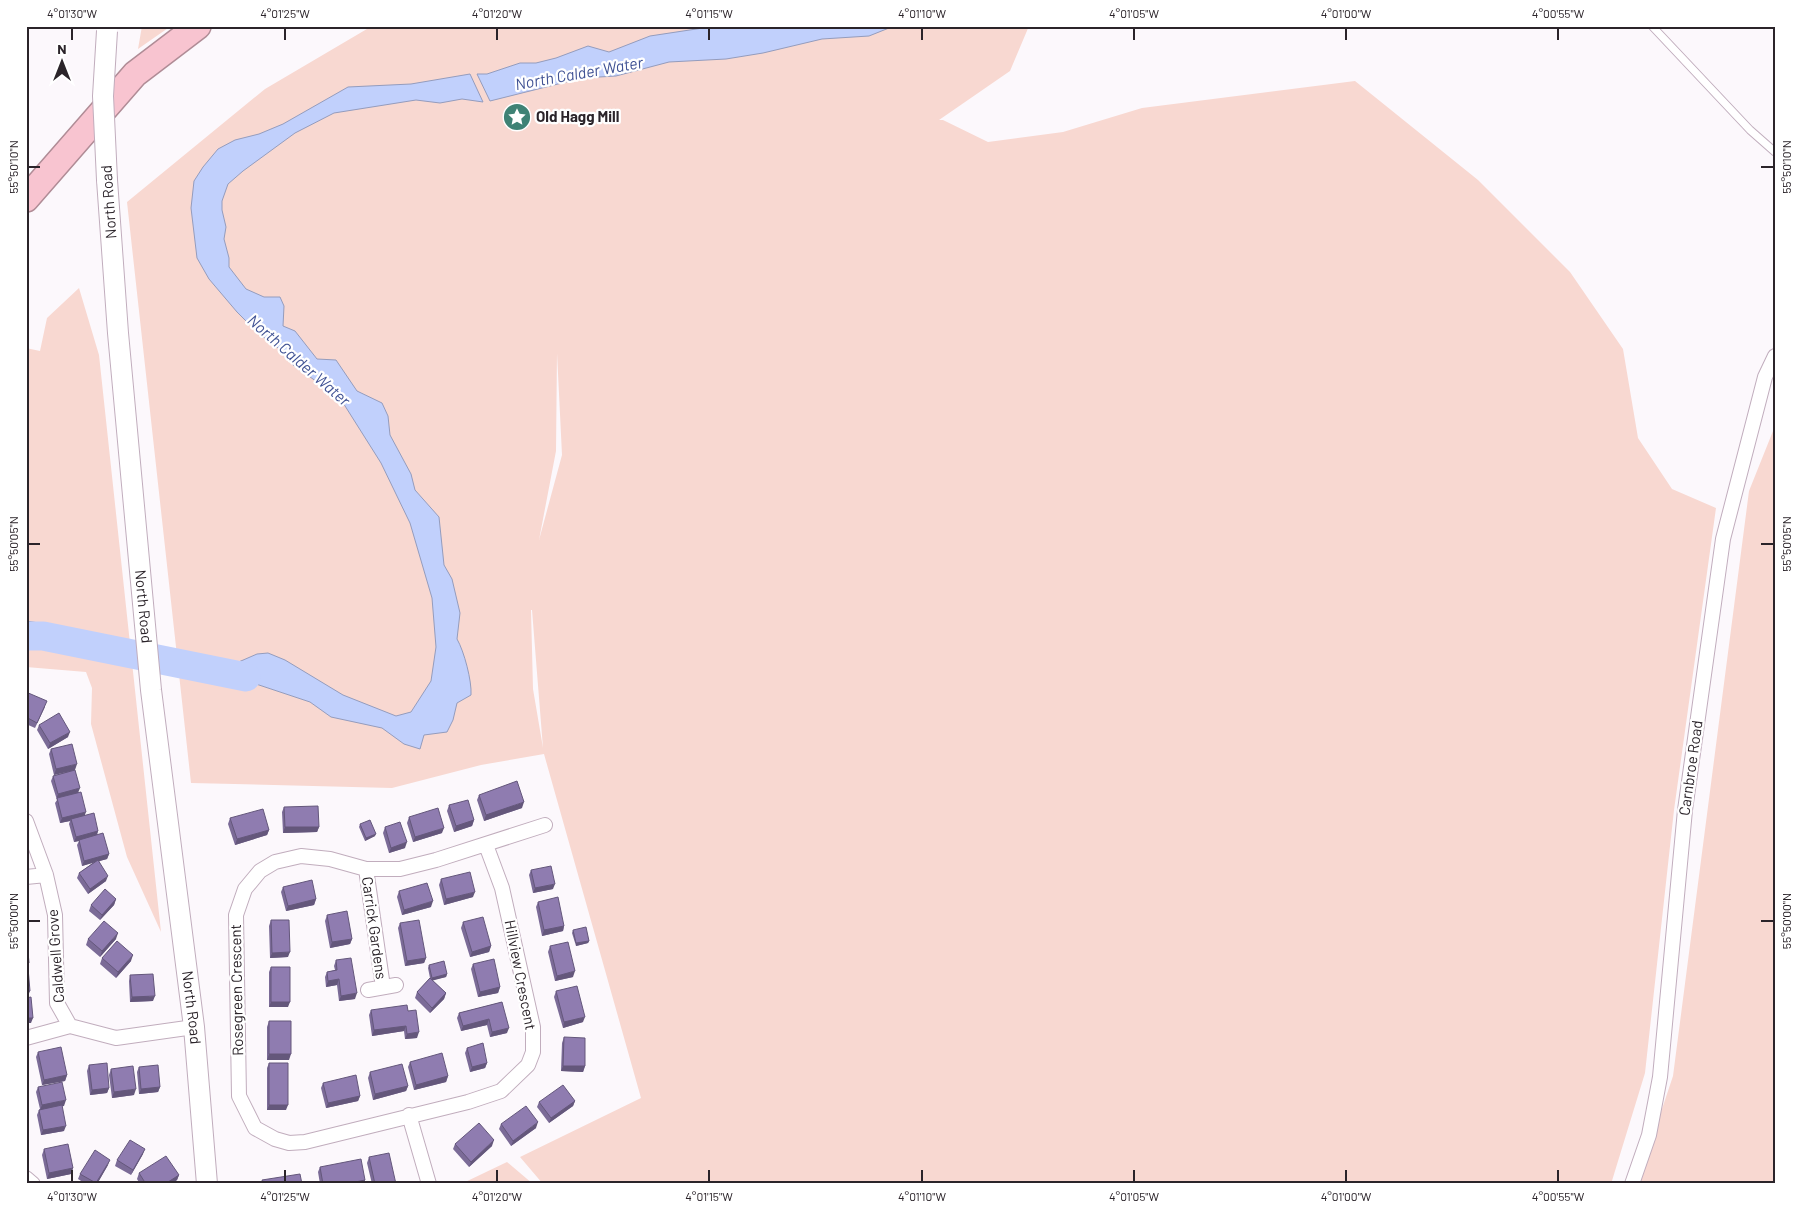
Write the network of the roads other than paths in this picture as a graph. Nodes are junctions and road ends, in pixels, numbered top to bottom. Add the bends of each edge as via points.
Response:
1 (198, 26) edge
2 (1652, 26) edge
3 (107, 29) edge
4 (1775, 152) edge
5 (26, 200) edge
6 (1775, 356) edge
7 (26, 821) edge
8 (545, 825) dead end
9 (486, 845) junction
10 (366, 869) junction
11 (46, 875) junction
12 (26, 877) edge
13 (368, 990) dead end
14 (70, 1026) junction
15 (194, 1027) junction
16 (26, 1038) edge
17 (409, 1115) junction
18 (26, 1178) edge
19 (428, 1182) edge
20 (33, 1184) edge
21 (207, 1184) edge
22 (1632, 1184) edge

1 - 5 highway via 135,74
2 - 4 lane via 1750,130
3 - 15 main road, North Road, bridge via 103,96 118,332 151,690
6 - 22 street, Carnbroe Road via 1766,377 1723,539 1685,810 1660,1076 1649,1136
7 - 11 street, Caldwell Grove
8 - 9 street, Rosegreen Crescent
9 - 10 street, Rosegreen Crescent via 400,869
9 - 17 street, Hillview Crescent via 502,888 532,1026 533,1052 528,1065 501,1092
10 - 13 street, Carrick Gardens via 389,986
10 - 17 street, Rosegreen Crescent via 330,859 301,856 275,862 260,871 246,889 236,916 239,1096 255,1128 290,1143
11 - 12 street
11 - 14 street, Caldwell Grove via 55,915 56,1003
14 - 15 street via 116,1038
14 - 16 street
15 - 21 main road, North Road
17 - 19 street
18 - 20 street

